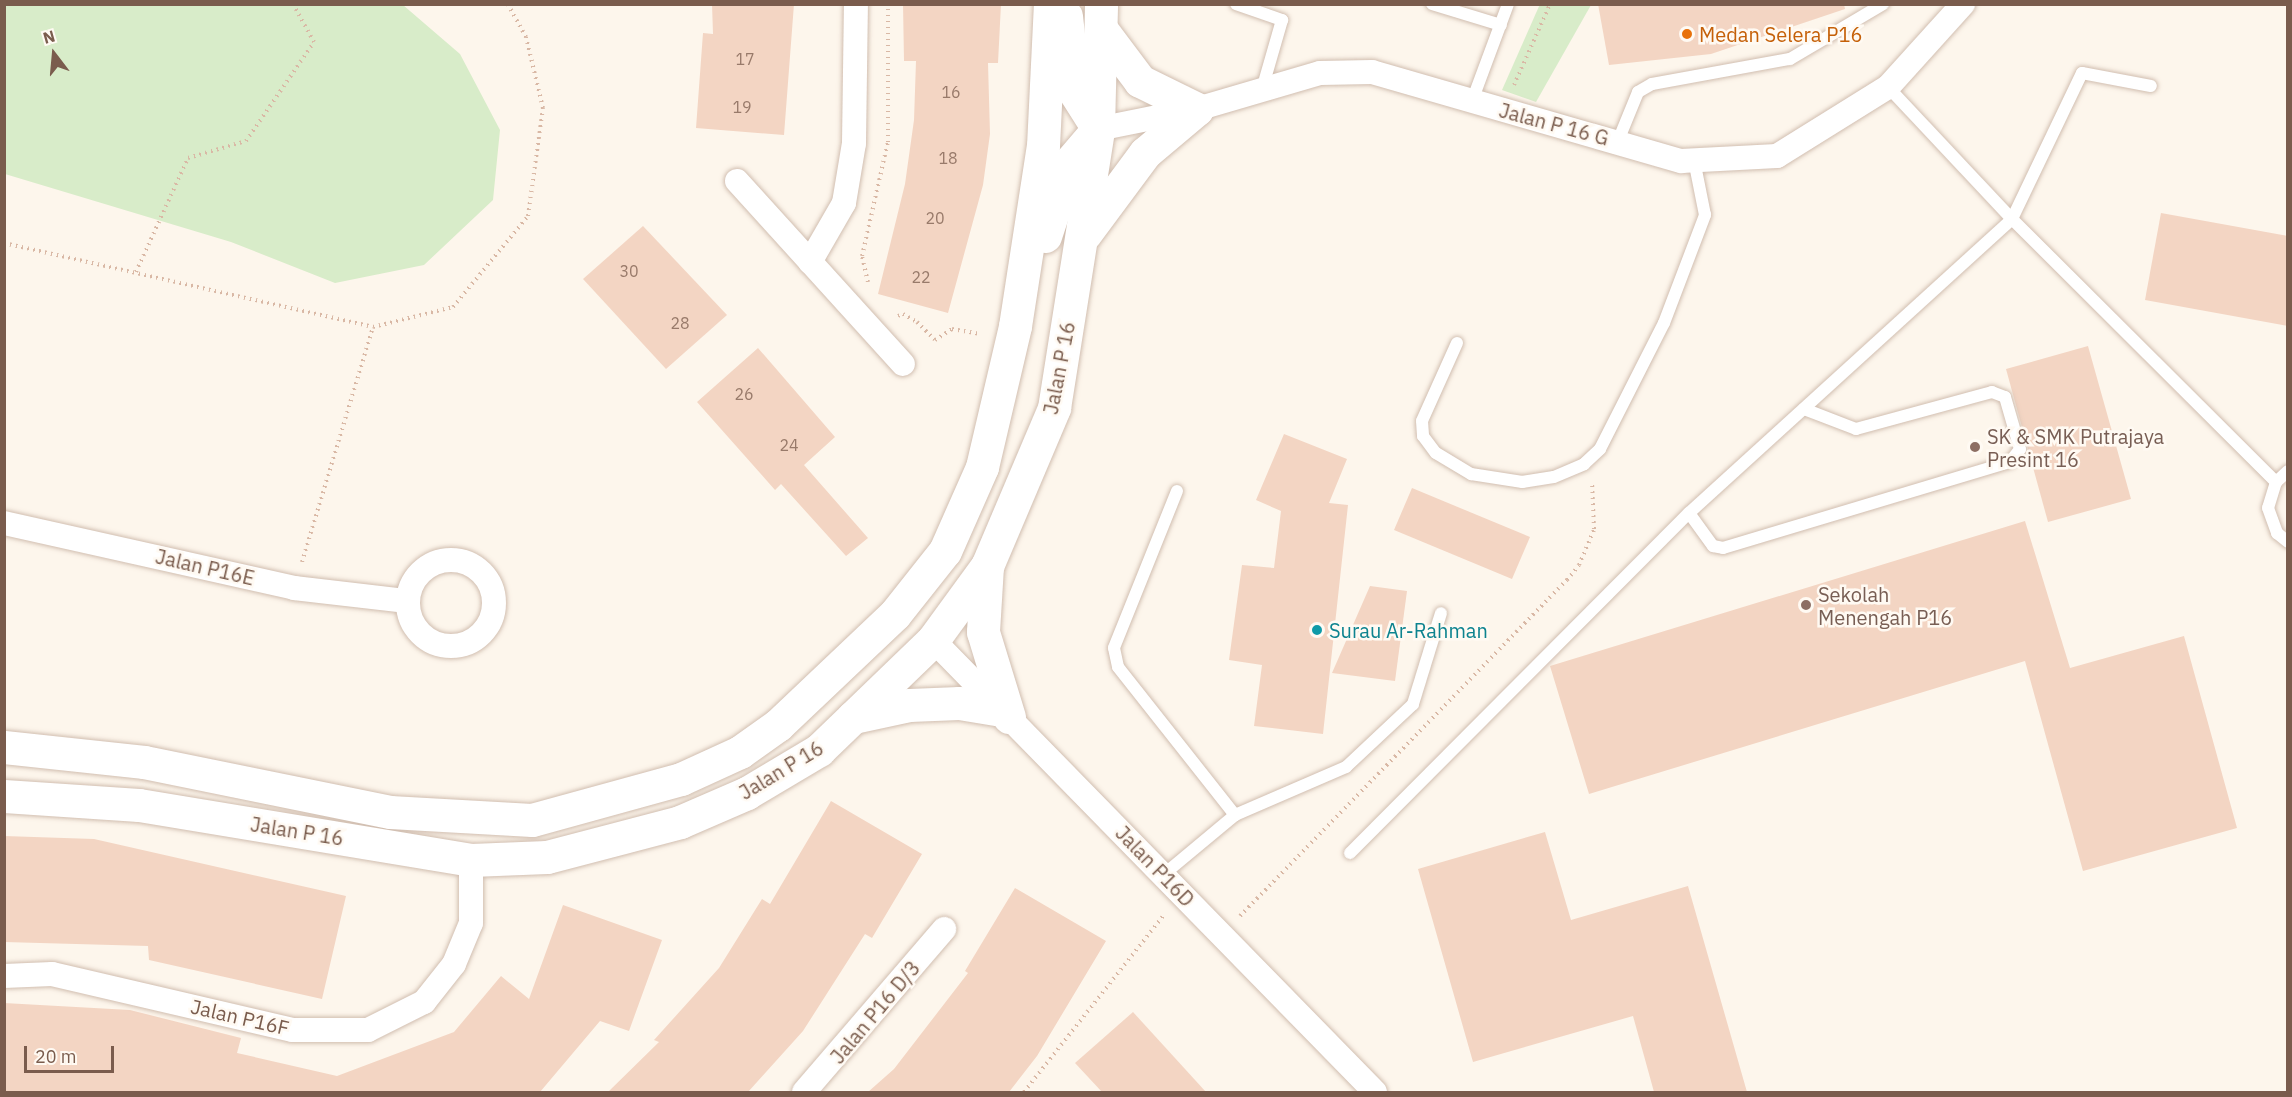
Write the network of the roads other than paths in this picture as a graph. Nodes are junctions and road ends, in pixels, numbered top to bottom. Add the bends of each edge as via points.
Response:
1 (856, 4) edge
2 (1050, 4) edge
3 (1064, 4) edge
4 (1236, 4) edge
5 (1432, 4) edge
6 (1508, 4) edge
7 (1883, 4) edge
8 (1963, 4) edge
9 (1101, 17) edge
10 (1501, 25) junction
11 (1263, 86) junction
12 (2151, 86) dead end
13 (1888, 87) junction
14 (1472, 101) junction
15 (1197, 109) junction
16 (1098, 129) junction
17 (1618, 141) junction
18 (1694, 160) junction
19 (737, 181) dead end
20 (2012, 219) junction
21 (1081, 238) junction
22 (810, 262) junction
23 (1014, 334) junction
24 (1457, 343) dead end
25 (903, 364) dead end
26 (1804, 409) junction
27 (2288, 471) edge
28 (2276, 482) junction
29 (1177, 491) dead end
30 (1689, 513) junction
31 (4, 523) edge
32 (2288, 542) edge
33 (945, 551) junction
34 (987, 566) junction
35 (407, 601) dead end
36 (1441, 613) dead end
37 (933, 640) junction
38 (841, 665) junction
39 (1005, 714) junction
40 (853, 717) junction
41 (4, 747) edge
42 (4, 795) edge
43 (1235, 815) junction
44 (1350, 853) dead end
45 (471, 860) junction
46 (1163, 875) junction
47 (944, 929) dead end
48 (4, 976) edge
49 (804, 1092) edge
50 (1375, 1092) edge

1 - 22 street via 854,143 844,202
2 - 23 street, Jalan P 16 via 1043,146
3 - 16 street via 1074,91
4 - 11 lane via 1282,20
5 - 10 lane
6 - 10 lane
7 - 17 lane via 1790,59 1652,84 1638,92
8 - 13 street, Jalan P 16 G
9 - 15 street via 1140,81
9 - 16 street, Jalan P 16
10 - 14 lane
11 - 14 street, Jalan P 16 G via 1320,73 1372,72
11 - 15 street, Jalan P 16 G
12 - 20 lane via 2082,72
13 - 18 street, Jalan P 16 G via 1777,156
13 - 20 lane
14 - 17 street, Jalan P 16 G
15 - 16 street, Jalan P 16 G
15 - 21 street via 1145,153
16 - 21 street, Jalan P 16
16 - 23 street via 1069,163
17 - 18 street, Jalan P 16 G
18 - 24 lane via 1705,215 1664,323 1600,449 1584,464 1554,477 1522,483 1471,474 1436,453 1424,436 1422,421
19 - 22 street
20 - 26 lane
20 - 28 lane
21 - 34 street, Jalan P 16 via 1054,408
22 - 25 street
23 - 33 street, Jalan P 16 via 982,467
26 - 30 lane
26 - 30 lane via 1856,429 1992,392 2005,397 2020,449 2010,462 1723,548 1713,546
27 - 28 lane
28 - 32 lane via 2270,494 2271,521
29 - 43 lane via 1114,648 1118,667
30 - 44 lane
31 - 35 street, Jalan P16E via 294,588
33 - 37 street
33 - 38 street, Jalan P 16 via 895,614
34 - 37 street, Jalan P 16
34 - 39 street via 983,632
36 - 43 lane via 1413,704 1346,767
37 - 38 street via 897,641
37 - 39 street, Jalan P16D
37 - 40 street, Jalan P 16
38 - 41 street, Jalan P 16 via 778,725 740,752 681,779 532,820 390,813 144,762
39 - 40 street via 958,703 909,705
39 - 46 street, Jalan P16D
40 - 45 street, Jalan P 16 via 819,750 747,793 680,822 547,857
42 - 45 street, Jalan P 16 via 139,805
43 - 46 lane
45 - 48 street, Jalan P16F via 471,923 454,963 424,1002 368,1030 293,1030 52,974
46 - 50 street, Jalan P16D
47 - 49 street, Jalan P16 D/3

